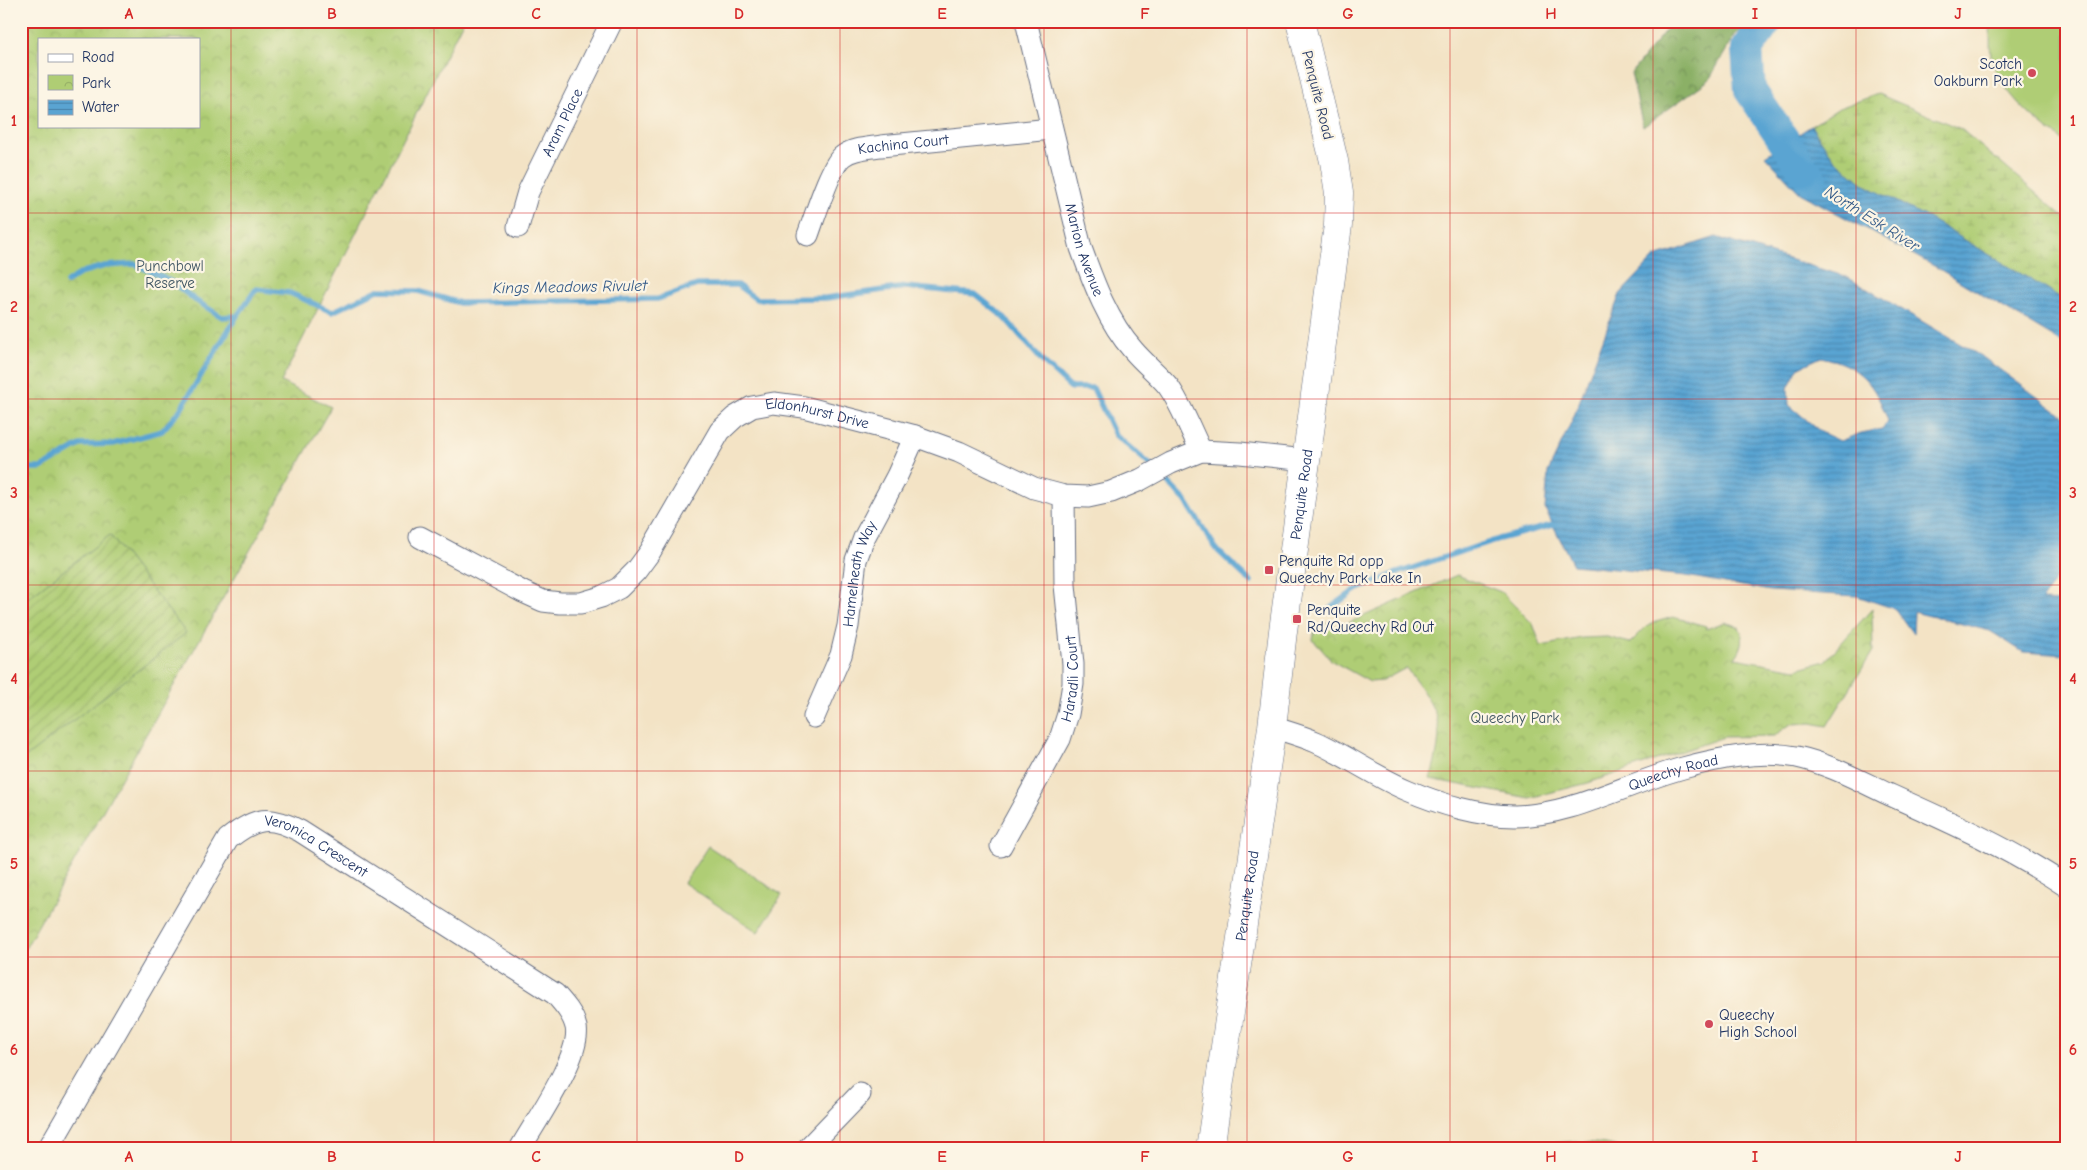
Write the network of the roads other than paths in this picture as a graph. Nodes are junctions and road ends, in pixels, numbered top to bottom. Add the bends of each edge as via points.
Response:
1 (612, 21) edge
2 (1026, 21) edge
3 (1300, 21) edge
4 (1051, 129) junction
5 (518, 226) dead end
6 (808, 235) dead end
7 (915, 436) junction
8 (1201, 451) junction
9 (1306, 460) junction
10 (1064, 496) junction
11 (420, 537) dead end
12 (814, 717) dead end
13 (1272, 727) junction
14 (1001, 846) dead end
15 (2066, 886) edge
16 (860, 1094) dead end
17 (48, 1149) edge
18 (520, 1149) edge
19 (807, 1149) edge
20 (1210, 1149) edge

1 - 5 street, Aram Place via 528,192
2 - 4 street, Marion Avenue
3 - 9 street, Penquite Road via 1339,193 1332,278
4 - 6 street, Kachina Court via 881,146 842,156 833,170
4 - 8 street, Marion Avenue via 1081,248 1106,308 1133,350 1169,387
7 - 10 street, Eldonhurst Drive via 959,452 1034,488
7 - 11 street, Eldonhurst Drive via 804,408 774,403 752,407 720,431 636,571 619,588 581,603 536,598
7 - 12 street, Hamelheath Way via 856,560 841,655
8 - 9 street, Eldonhurst Drive
8 - 10 street, Eldonhurst Drive via 1112,492
9 - 13 street, Penquite Road
10 - 14 street, Haradli Court via 1065,586 1073,664 1068,714 1060,739
13 - 15 street, Queechy Road via 1316,742 1407,790 1488,814 1514,816 1570,807 1682,768 1732,756 1796,757 1830,767 1919,808 2036,866
13 - 20 street, Penquite Road
16 - 19 street
17 - 18 street, Veronica Crescent via 228,838 242,827 260,821 280,821 300,831 555,994 568,1008 576,1027 576,1046

